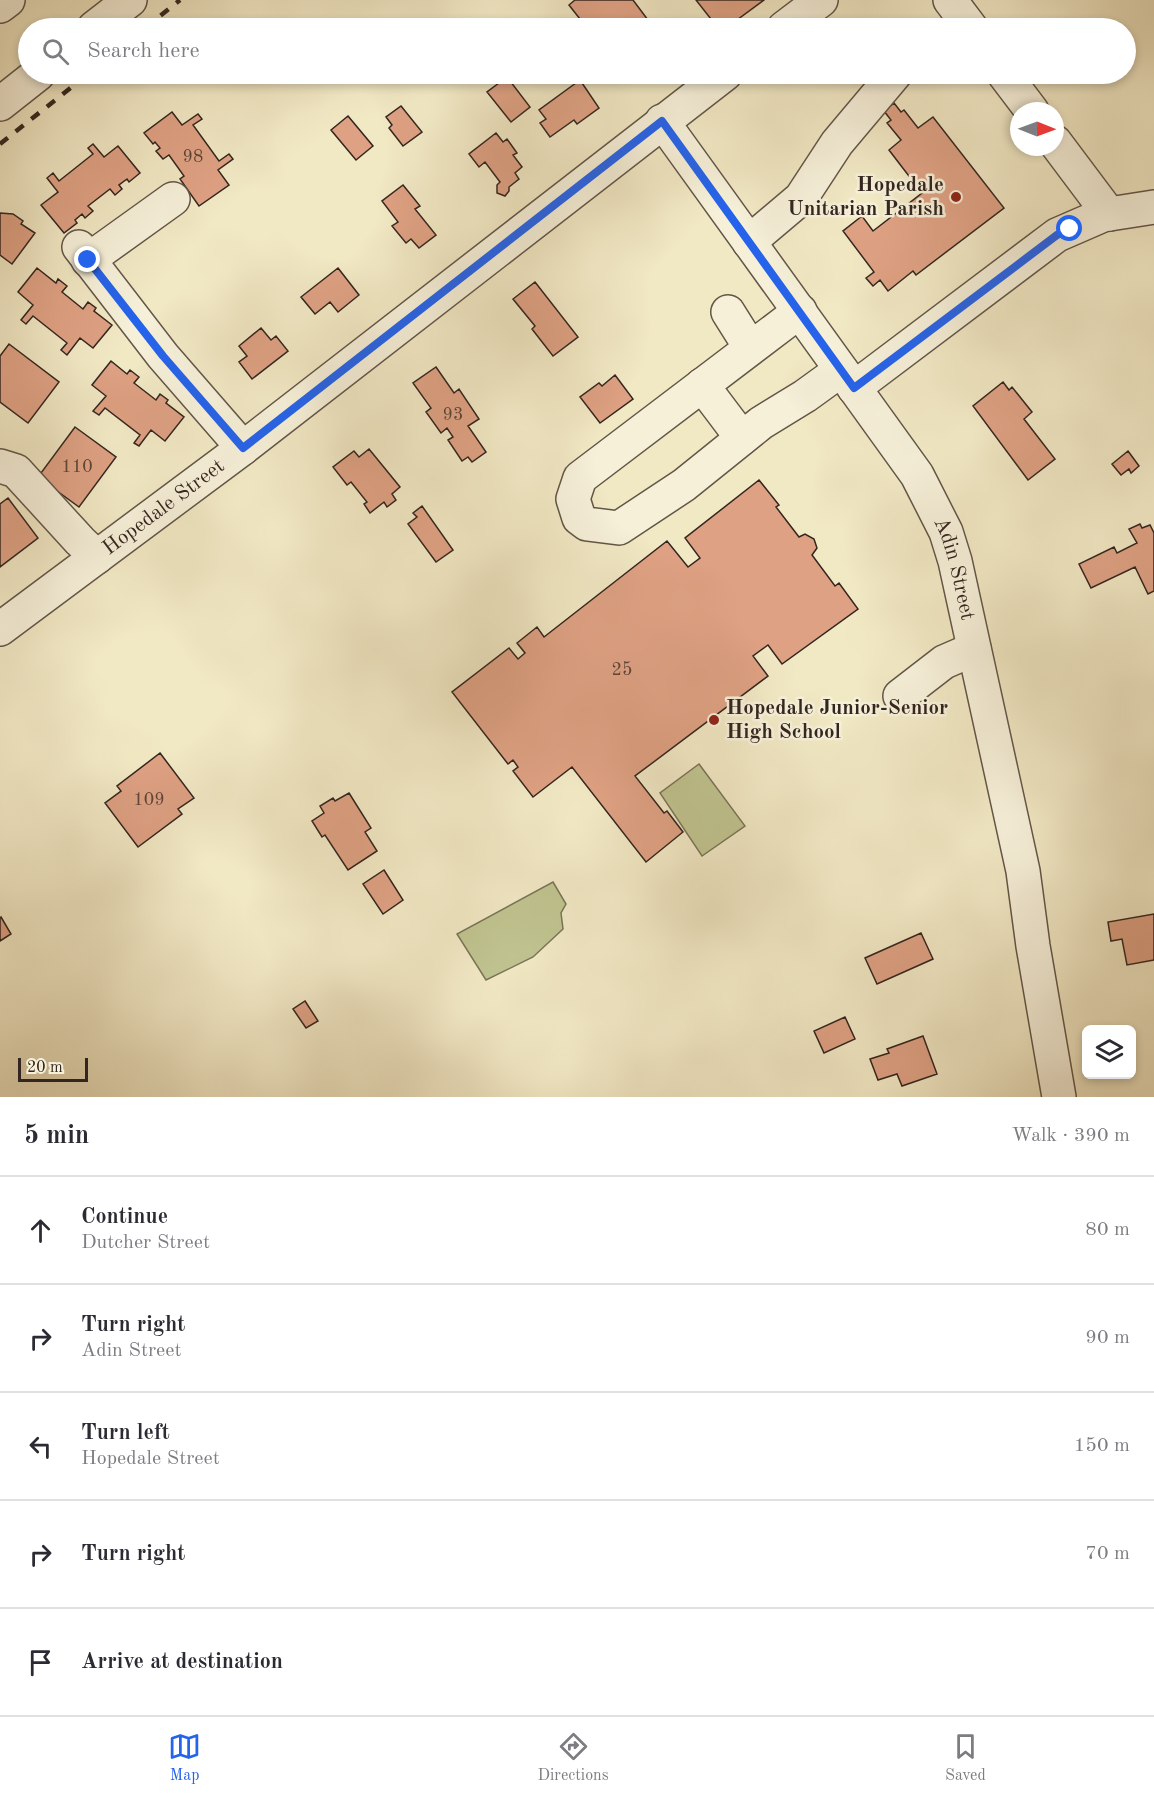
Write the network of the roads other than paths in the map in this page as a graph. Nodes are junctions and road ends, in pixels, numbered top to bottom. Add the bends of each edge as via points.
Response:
1 (8, 0) edge
2 (130, 0) edge
3 (821, 0) edge
4 (0, 6) edge
5 (107, 18) edge
6 (797, 18) edge
7 (25, 84) edge
8 (712, 84) edge
9 (887, 84) edge
10 (1012, 84) edge
11 (1025, 102) edge
12 (0, 104) edge
13 (662, 121) junction
14 (1064, 154) edge
15 (173, 199) dead end
16 (1154, 207) edge
17 (1108, 214) junction
18 (749, 242) junction
19 (800, 311) junction
20 (729, 312) dead end
21 (750, 347) junction
22 (848, 379) junction
23 (702, 385) junction
24 (742, 438) junction
25 (243, 448) junction
26 (8, 468) edge
27 (97, 557) junction
28 (0, 629) edge
29 (974, 649) junction
30 (900, 696) dead end
31 (1059, 1097) edge

1 - 4 street
2 - 5 street
3 - 6 street
7 - 12 street
8 - 13 street, Hopedale Street
9 - 18 street via 837,143 801,198
10 - 11 street
13 - 18 street, Adin Street
13 - 25 street, Hopedale Street
14 - 17 street
15 - 25 street via 83,253 163,356
16 - 17 street
17 - 22 street via 1057,235
18 - 19 street, Adin Street
19 - 21 street
19 - 22 street, Adin Street
20 - 21 street
21 - 23 street
22 - 24 street via 805,396
22 - 29 street, Adin Street via 917,475 935,508 949,539
23 - 24 street
23 - 24 street via 580,478 573,499 579,518 588,524 619,528 684,485
25 - 27 street, Hopedale Street
26 - 27 street
27 - 28 street, Hopedale Street
29 - 30 street via 944,662
29 - 31 street, Adin Street via 1023,871

